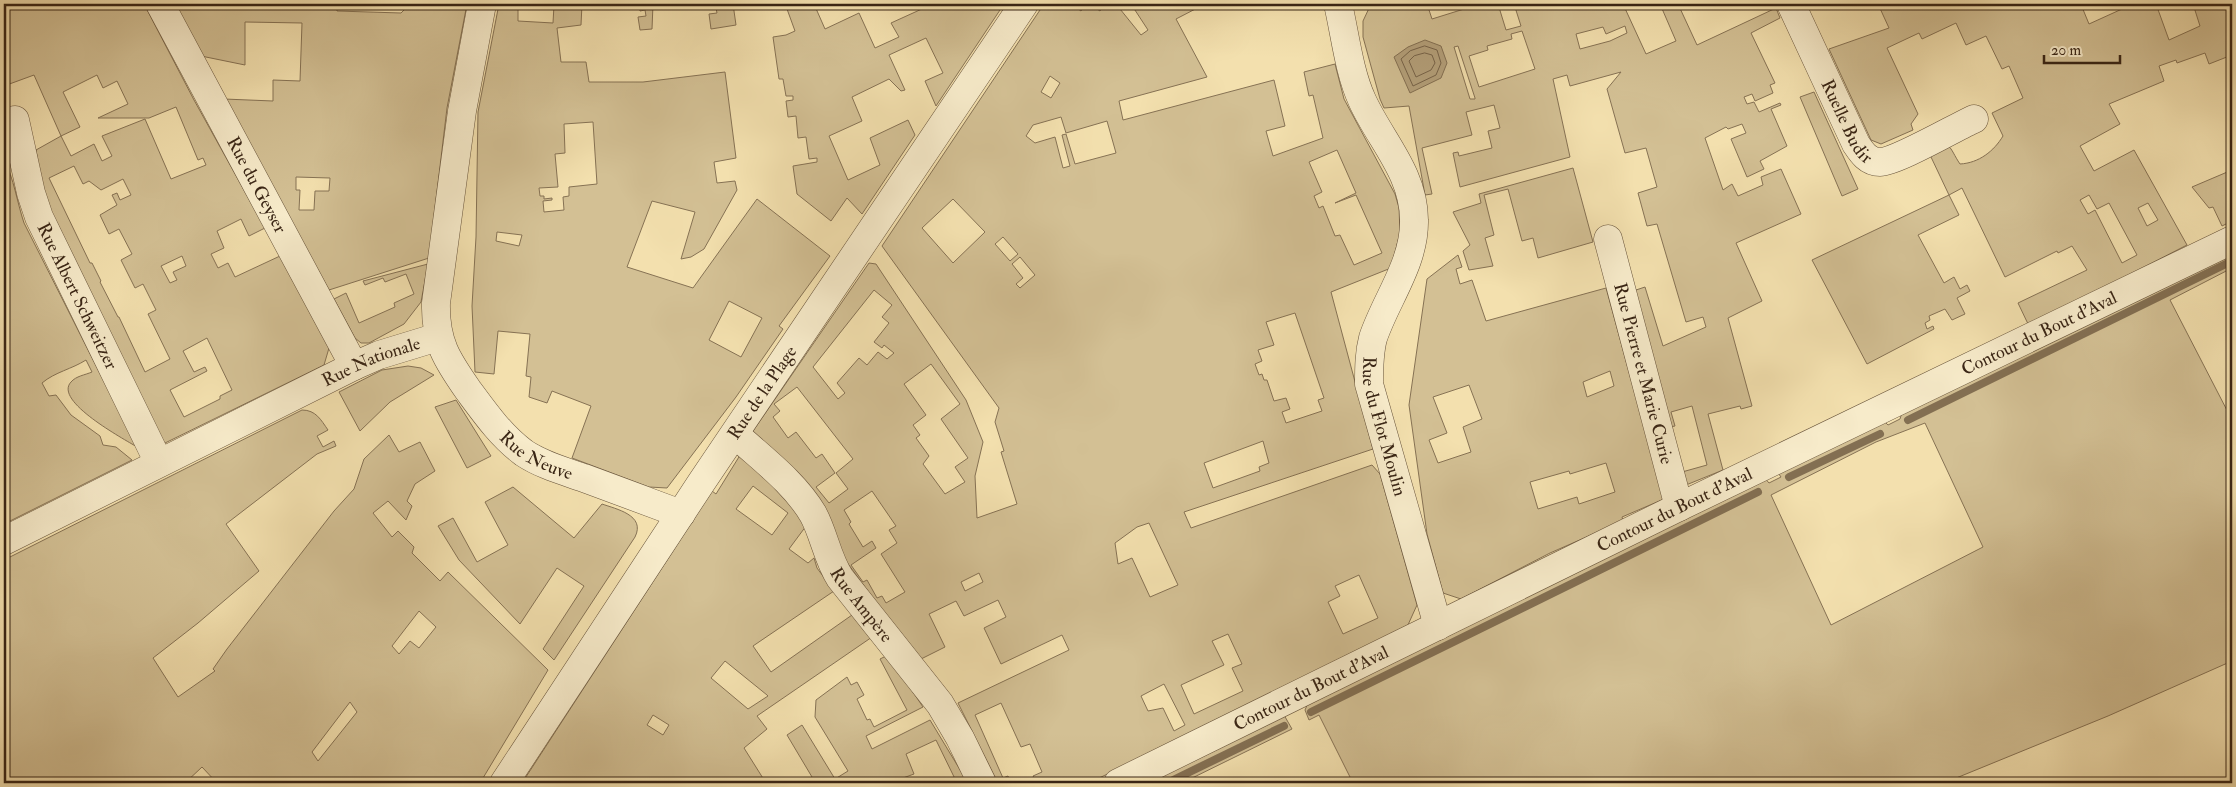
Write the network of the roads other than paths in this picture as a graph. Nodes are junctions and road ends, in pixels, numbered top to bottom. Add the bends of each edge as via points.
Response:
1 (160, 4) edge
2 (482, 4) edge
3 (1024, 4) edge
4 (1338, 4) edge
5 (1791, 4) edge
6 (1974, 118) dead end
7 (15, 120) dead end
8 (1608, 239) dead end
9 (2232, 240) edge
10 (438, 337) junction
11 (354, 366) junction
12 (735, 434) junction
13 (159, 463) junction
14 (1679, 507) junction
15 (681, 514) junction
16 (4, 541) edge
17 (1438, 626) junction
18 (504, 783) edge
19 (982, 783) edge
20 (1118, 783) edge

1 - 11 street, Rue du Geyser
2 - 10 street, Rue Nationale via 462,111 443,248 436,303
3 - 12 street, Rue de la Plage
4 - 17 street, Rue du Flot Moulin via 1361,98 1405,176 1414,210 1410,249 1374,337 1369,378
5 - 6 street, Ruelle Budir via 1856,144 1867,157 1880,162 1894,158
7 - 13 street, Rue Albert Schweitzer via 38,217
8 - 14 street, Rue Pierre et Marie Curie
9 - 14 street, Contour du Bout d'Aval
10 - 11 street, Rue Nationale
10 - 15 street, Rue Neuve via 449,362 484,412 525,454 548,466
11 - 13 street, Rue Nationale
12 - 15 street, Rue de la Plage
12 - 19 street, Rue Ampère via 786,480 806,504 814,516 836,573 940,704
13 - 16 street, Rue Nationale
14 - 17 street, Contour du Bout d'Aval
15 - 18 street, Rue de la Plage
17 - 20 street, Contour du Bout d'Aval

